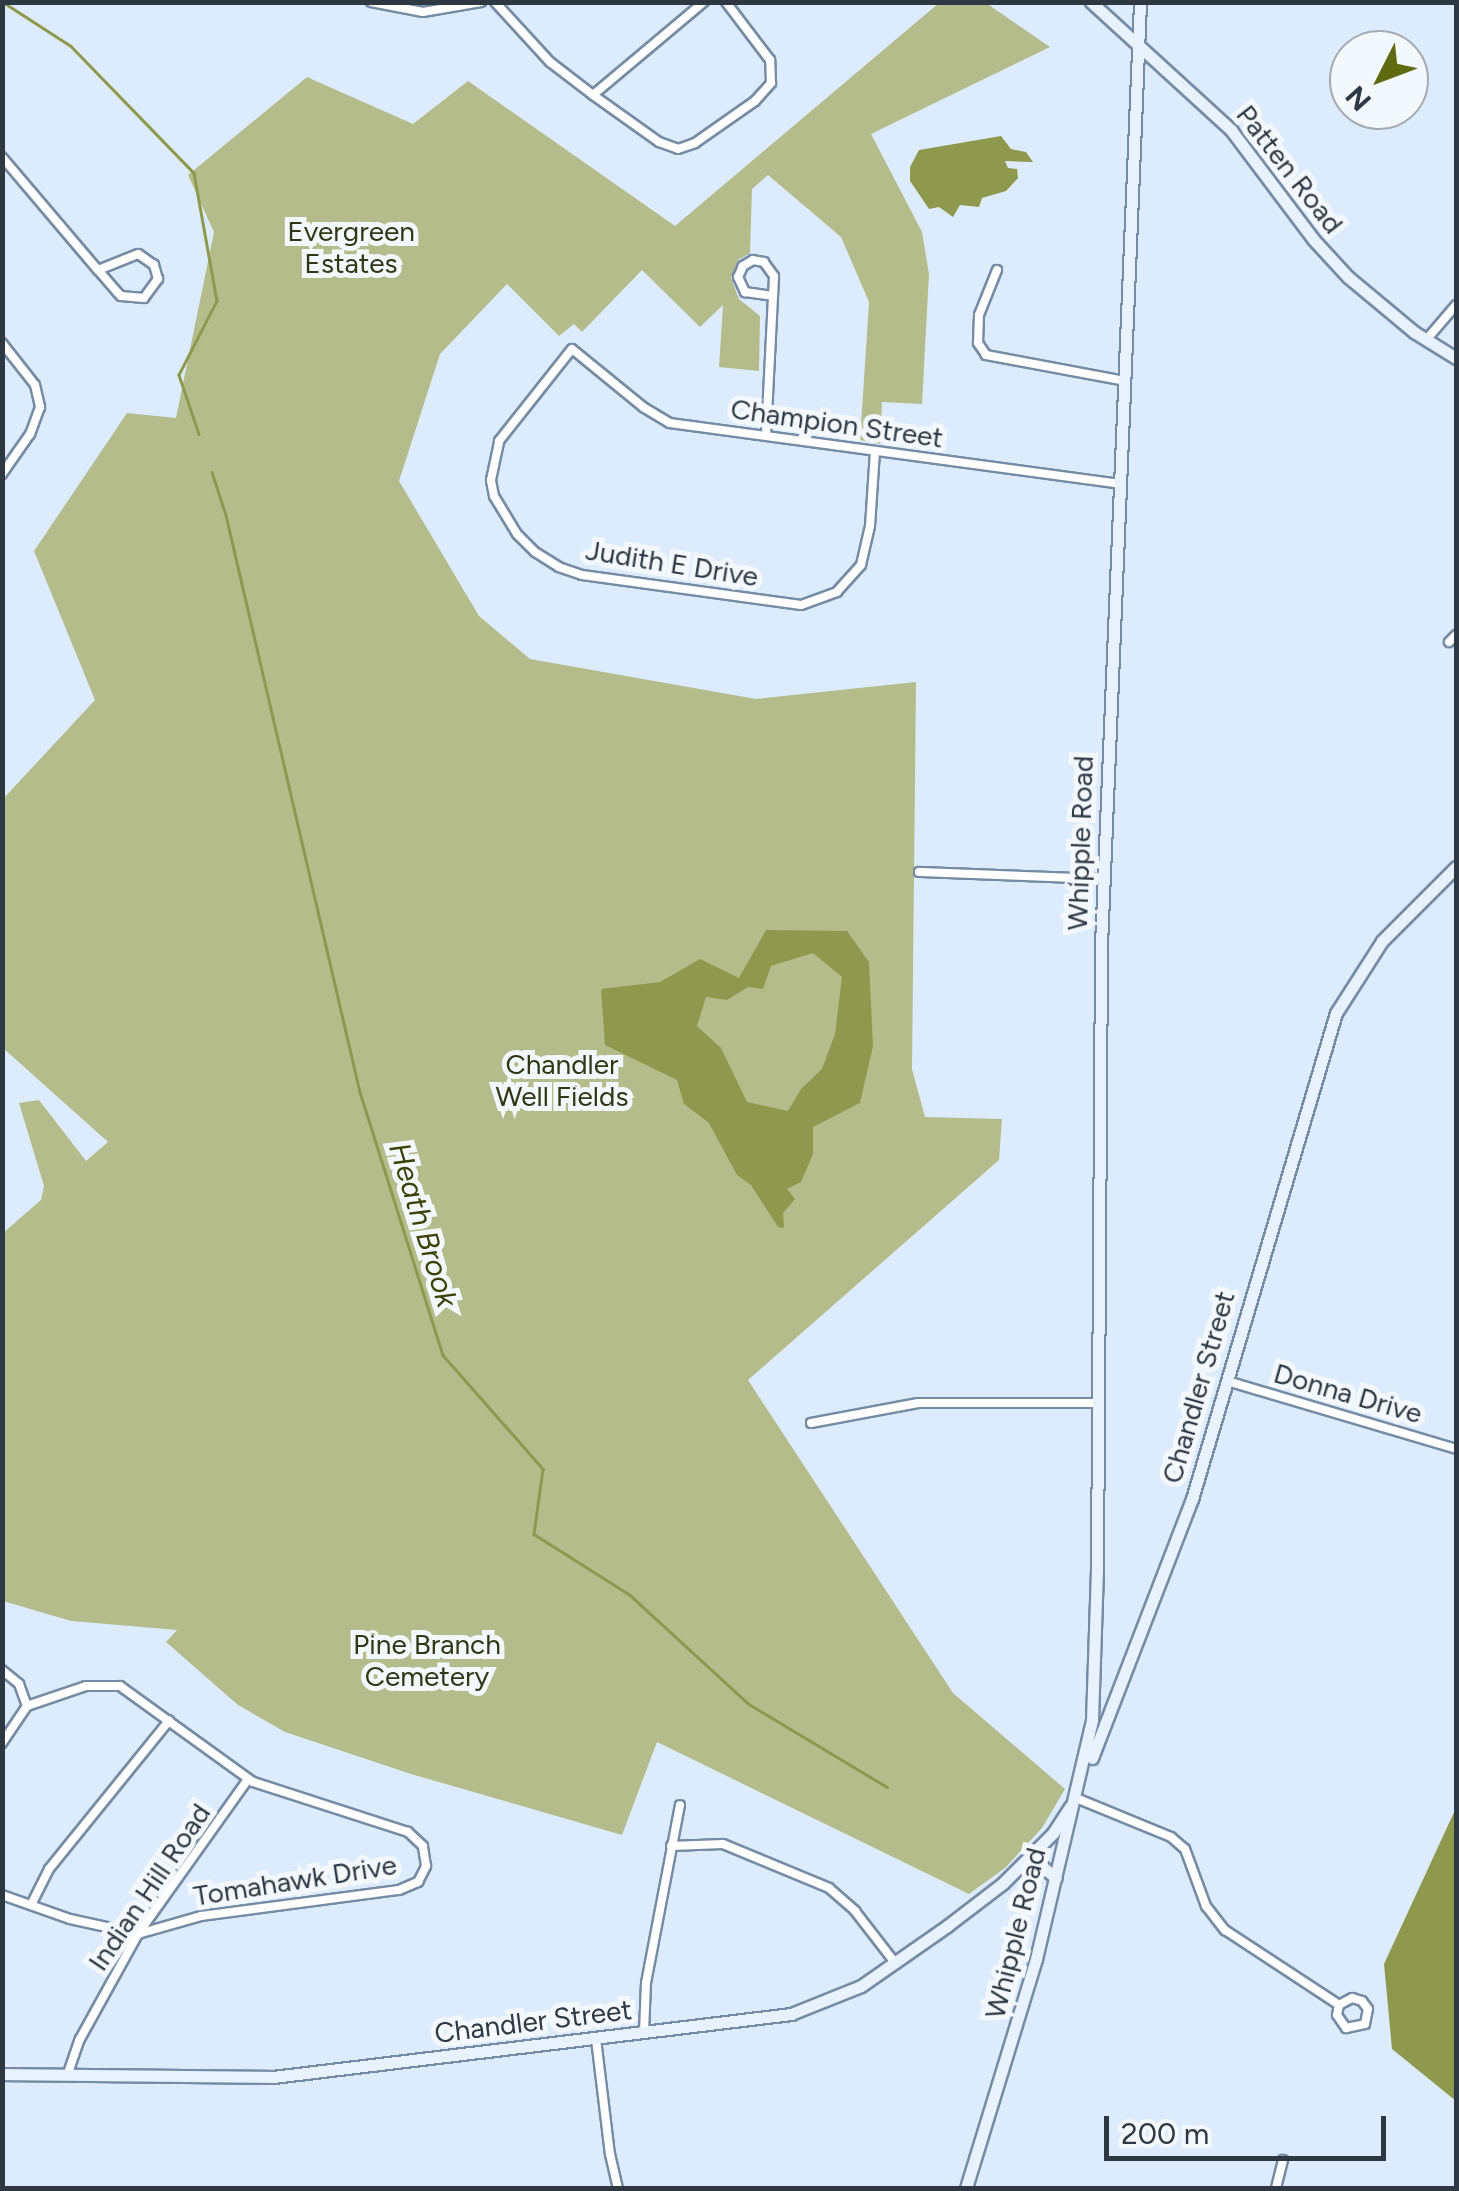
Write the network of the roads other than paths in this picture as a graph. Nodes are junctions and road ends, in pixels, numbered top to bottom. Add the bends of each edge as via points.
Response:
1 (371, 2) edge
2 (480, 2) edge
3 (495, 2) edge
4 (704, 2) edge
5 (726, 2) edge
6 (1091, 2) edge
7 (1140, 2) edge
8 (1137, 49) junction
9 (593, 96) junction
10 (2, 157) edge
11 (98, 270) junction
12 (997, 270) dead end
13 (773, 296) junction
14 (1456, 305) edge
15 (1426, 340) junction
16 (2, 343) edge
17 (572, 349) joint
18 (1456, 358) edge
19 (1125, 380) junction
20 (766, 435) junction
21 (875, 451) junction
22 (2, 474) edge
23 (1120, 484) junction
24 (1456, 866) edge
25 (920, 872) dead end
26 (1104, 879) junction
27 (1227, 1381) junction
28 (1099, 1403) junction
29 (811, 1422) dead end
30 (1456, 1449) edge
31 (2, 1670) edge
32 (1093, 1685) junction
33 (1120, 1690) junction
34 (27, 1706) junction
35 (170, 1721) junction
36 (2, 1743) edge
37 (248, 1780) junction
38 (1076, 1798) junction
39 (680, 1805) dead end
40 (671, 1846) junction
41 (1022, 1864) junction
42 (1056, 1878) junction
43 (2, 1895) edge
44 (31, 1905) junction
45 (138, 1934) junction
46 (896, 1964) junction
47 (1340, 2005) junction
48 (644, 2033) junction
49 (596, 2039) junction
50 (2, 2074) edge
51 (67, 2076) junction
52 (1283, 2160) dead end
53 (618, 2188) edge
54 (966, 2188) edge
55 (1276, 2188) edge

1 - 2 street via 423,12
3 - 9 street via 550,62
4 - 9 street
5 - 9 street via 772,66 768,90 740,112 678,149
6 - 8 main road, Patten Road
7 - 8 main road, Whipple Road
8 - 15 main road, Patten Road via 1232,130 1348,277
8 - 19 main road, Whipple Road
10 - 11 street
11 - 11 street via 130,300 148,296 158,279 151,261 138,254
12 - 19 street via 979,315 978,342 986,355
13 - 13 street via 769,266 759,260 743,266 739,282 746,292
13 - 20 street
14 - 15 street
15 - 18 main road, Patten Road
16 - 22 street via 36,386 40,407
17 - 20 street, Champion Street via 657,418
17 - 21 street, Judith E Drive via 499,441 491,480 505,517 526,543 582,575 801,605 820,600 862,565
19 - 23 main road, Whipple Road
20 - 21 street, Champion Street
21 - 23 street, Champion Street
23 - 26 main road, Whipple Road
24 - 27 main road, Chandler Street via 1366,962 1336,1013
25 - 26 street
26 - 28 main road, Whipple Road
27 - 30 street, Donna Drive
27 - 33 main road, Chandler Street via 1166,1573
28 - 29 street via 935,1402
28 - 32 main road, Whipple Road
31 - 34 street via 19,1684
32 - 33 main road
32 - 38 main road, Whipple Road
33 - 38 main road, Chandler Street
34 - 35 street, Tomahawk Drive via 113,1684
34 - 36 street
35 - 37 street, Tomahawk Drive
35 - 44 street via 49,1869
37 - 45 street, Indian Hill Road
37 - 45 street, Tomahawk Drive via 408,1832 423,1846 424,1875 399,1890 201,1916
38 - 41 main road, Chandler Street
38 - 42 main road, Whipple Road
38 - 47 street via 1171,1837 1192,1862 1206,1906 1225,1930
39 - 40 street
40 - 46 street via 723,1844 829,1888
40 - 48 street via 646,1983
41 - 42 main road via 1038,1863
41 - 46 main road, Chandler Street
42 - 54 main road, Whipple Road
43 - 44 street
44 - 45 street
45 - 51 street, Indian Hill Road
46 - 48 main road, Chandler Street via 842,1996 790,2014
47 - 47 street via 1362,2001 1365,2024 1351,2030 1341,2025
48 - 49 main road, Chandler Street
49 - 51 main road, Chandler Street via 273,2077
49 - 53 street
50 - 51 main road, Chandler Street
52 - 55 street

